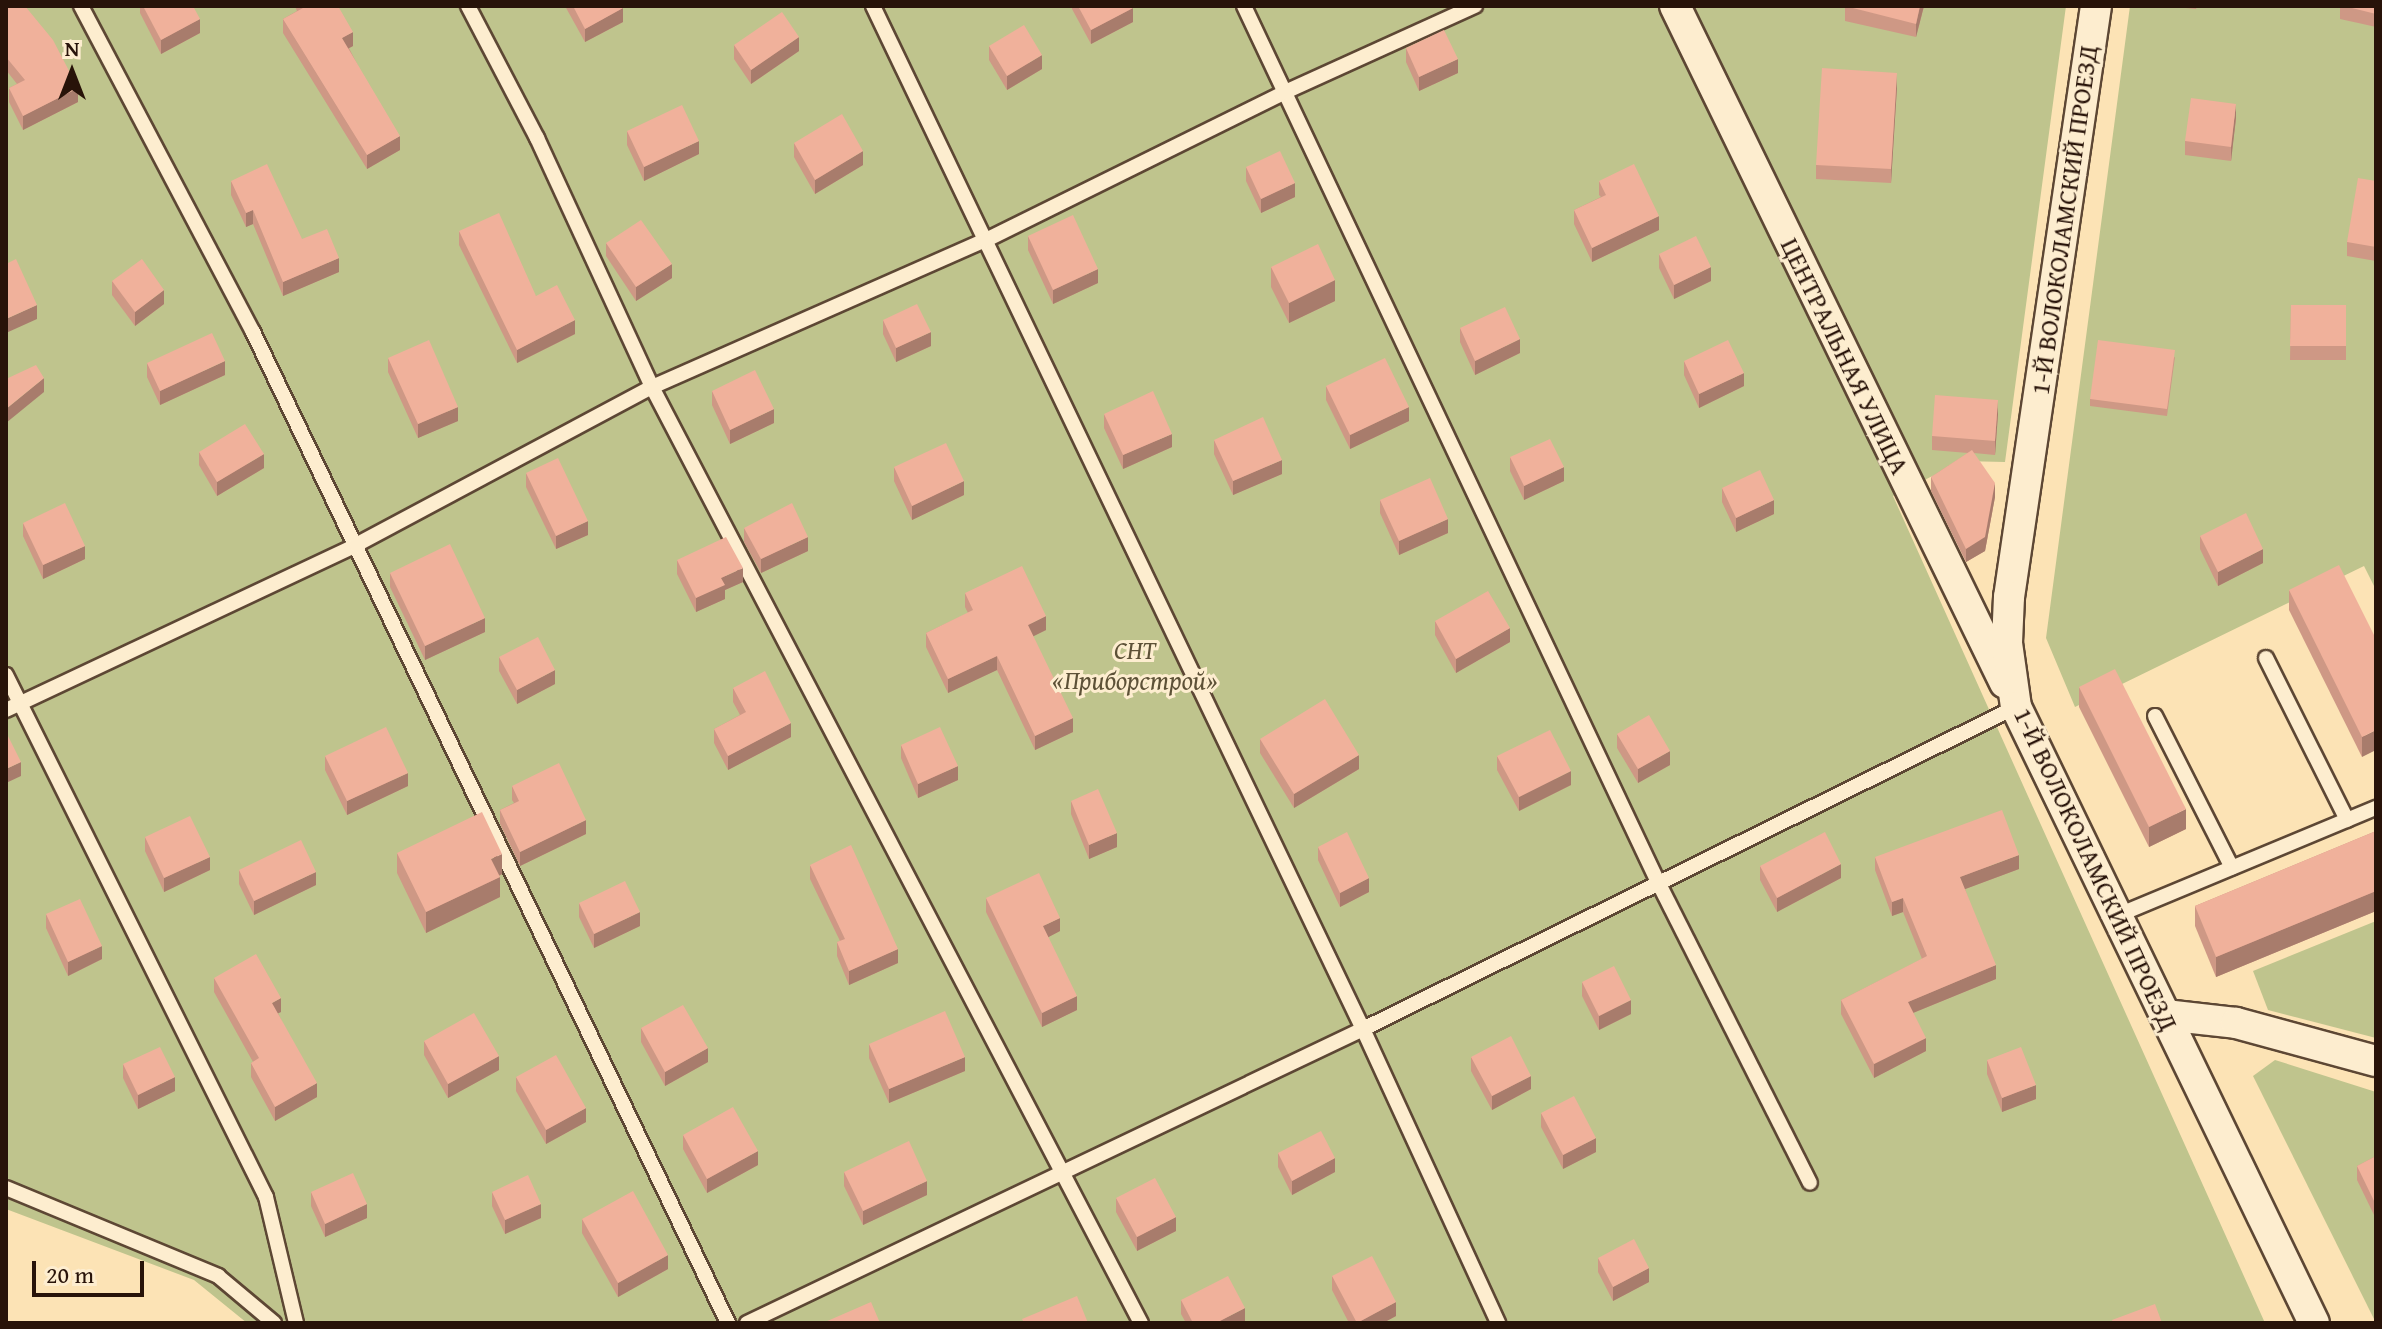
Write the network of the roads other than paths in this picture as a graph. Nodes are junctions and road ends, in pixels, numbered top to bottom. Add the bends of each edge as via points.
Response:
1 (81, 6) edge
2 (468, 6) edge
3 (873, 6) edge
4 (1244, 6) edge
5 (1475, 6) edge
6 (1675, 6) edge
7 (2096, 6) edge
8 (1283, 93) junction
9 (986, 240) junction
10 (652, 387) junction
11 (356, 545) junction
12 (2266, 658) dead end
13 (6, 675) edge
14 (21, 703) junction
15 (2016, 707) junction
16 (6, 710) edge
17 (2155, 716) dead end
18 (2376, 808) edge
19 (2347, 820) junction
20 (2232, 868) junction
21 (1657, 880) junction
22 (2115, 916) junction
23 (2165, 1015) junction
24 (1363, 1029) junction
25 (2376, 1061) edge
26 (1065, 1170) junction
27 (1810, 1183) dead end
28 (6, 1188) edge
29 (274, 1323) edge
30 (296, 1323) edge
31 (728, 1323) edge
32 (747, 1323) edge
33 (1141, 1323) edge
34 (1498, 1323) edge
35 (2314, 1323) edge

1 - 11 lane via 253,332
2 - 10 lane via 537,138
3 - 9 lane
4 - 8 lane
5 - 8 lane
6 - 15 street, ЦЕНТРАЛЬНАЯ УЛИЦА
7 - 15 street, 1-Й ВОЛОКОЛАМСКИЙ ПРОЕЗД via 2009,597 2007,643
8 - 9 lane
8 - 21 lane
9 - 10 lane
9 - 24 lane
10 - 11 lane
10 - 26 lane
11 - 14 lane
11 - 31 lane
12 - 19 lane
13 - 14 lane
14 - 16 lane
14 - 30 lane via 266,1197
15 - 21 lane
15 - 22 street, 1-Й ВОЛОКОЛАМСКИЙ ПРОЕЗД
17 - 20 lane
18 - 19 lane
19 - 20 lane
20 - 22 lane
21 - 24 lane
21 - 27 lane
22 - 23 street, 1-Й ВОЛОКОЛАМСКИЙ ПРОЕЗД
23 - 25 street via 2236,1023
23 - 35 street, 1-Й ВОЛОКОЛАМСКИЙ ПРОЕЗД
24 - 26 lane
24 - 34 lane
26 - 32 lane
26 - 33 lane
28 - 29 lane via 218,1276

